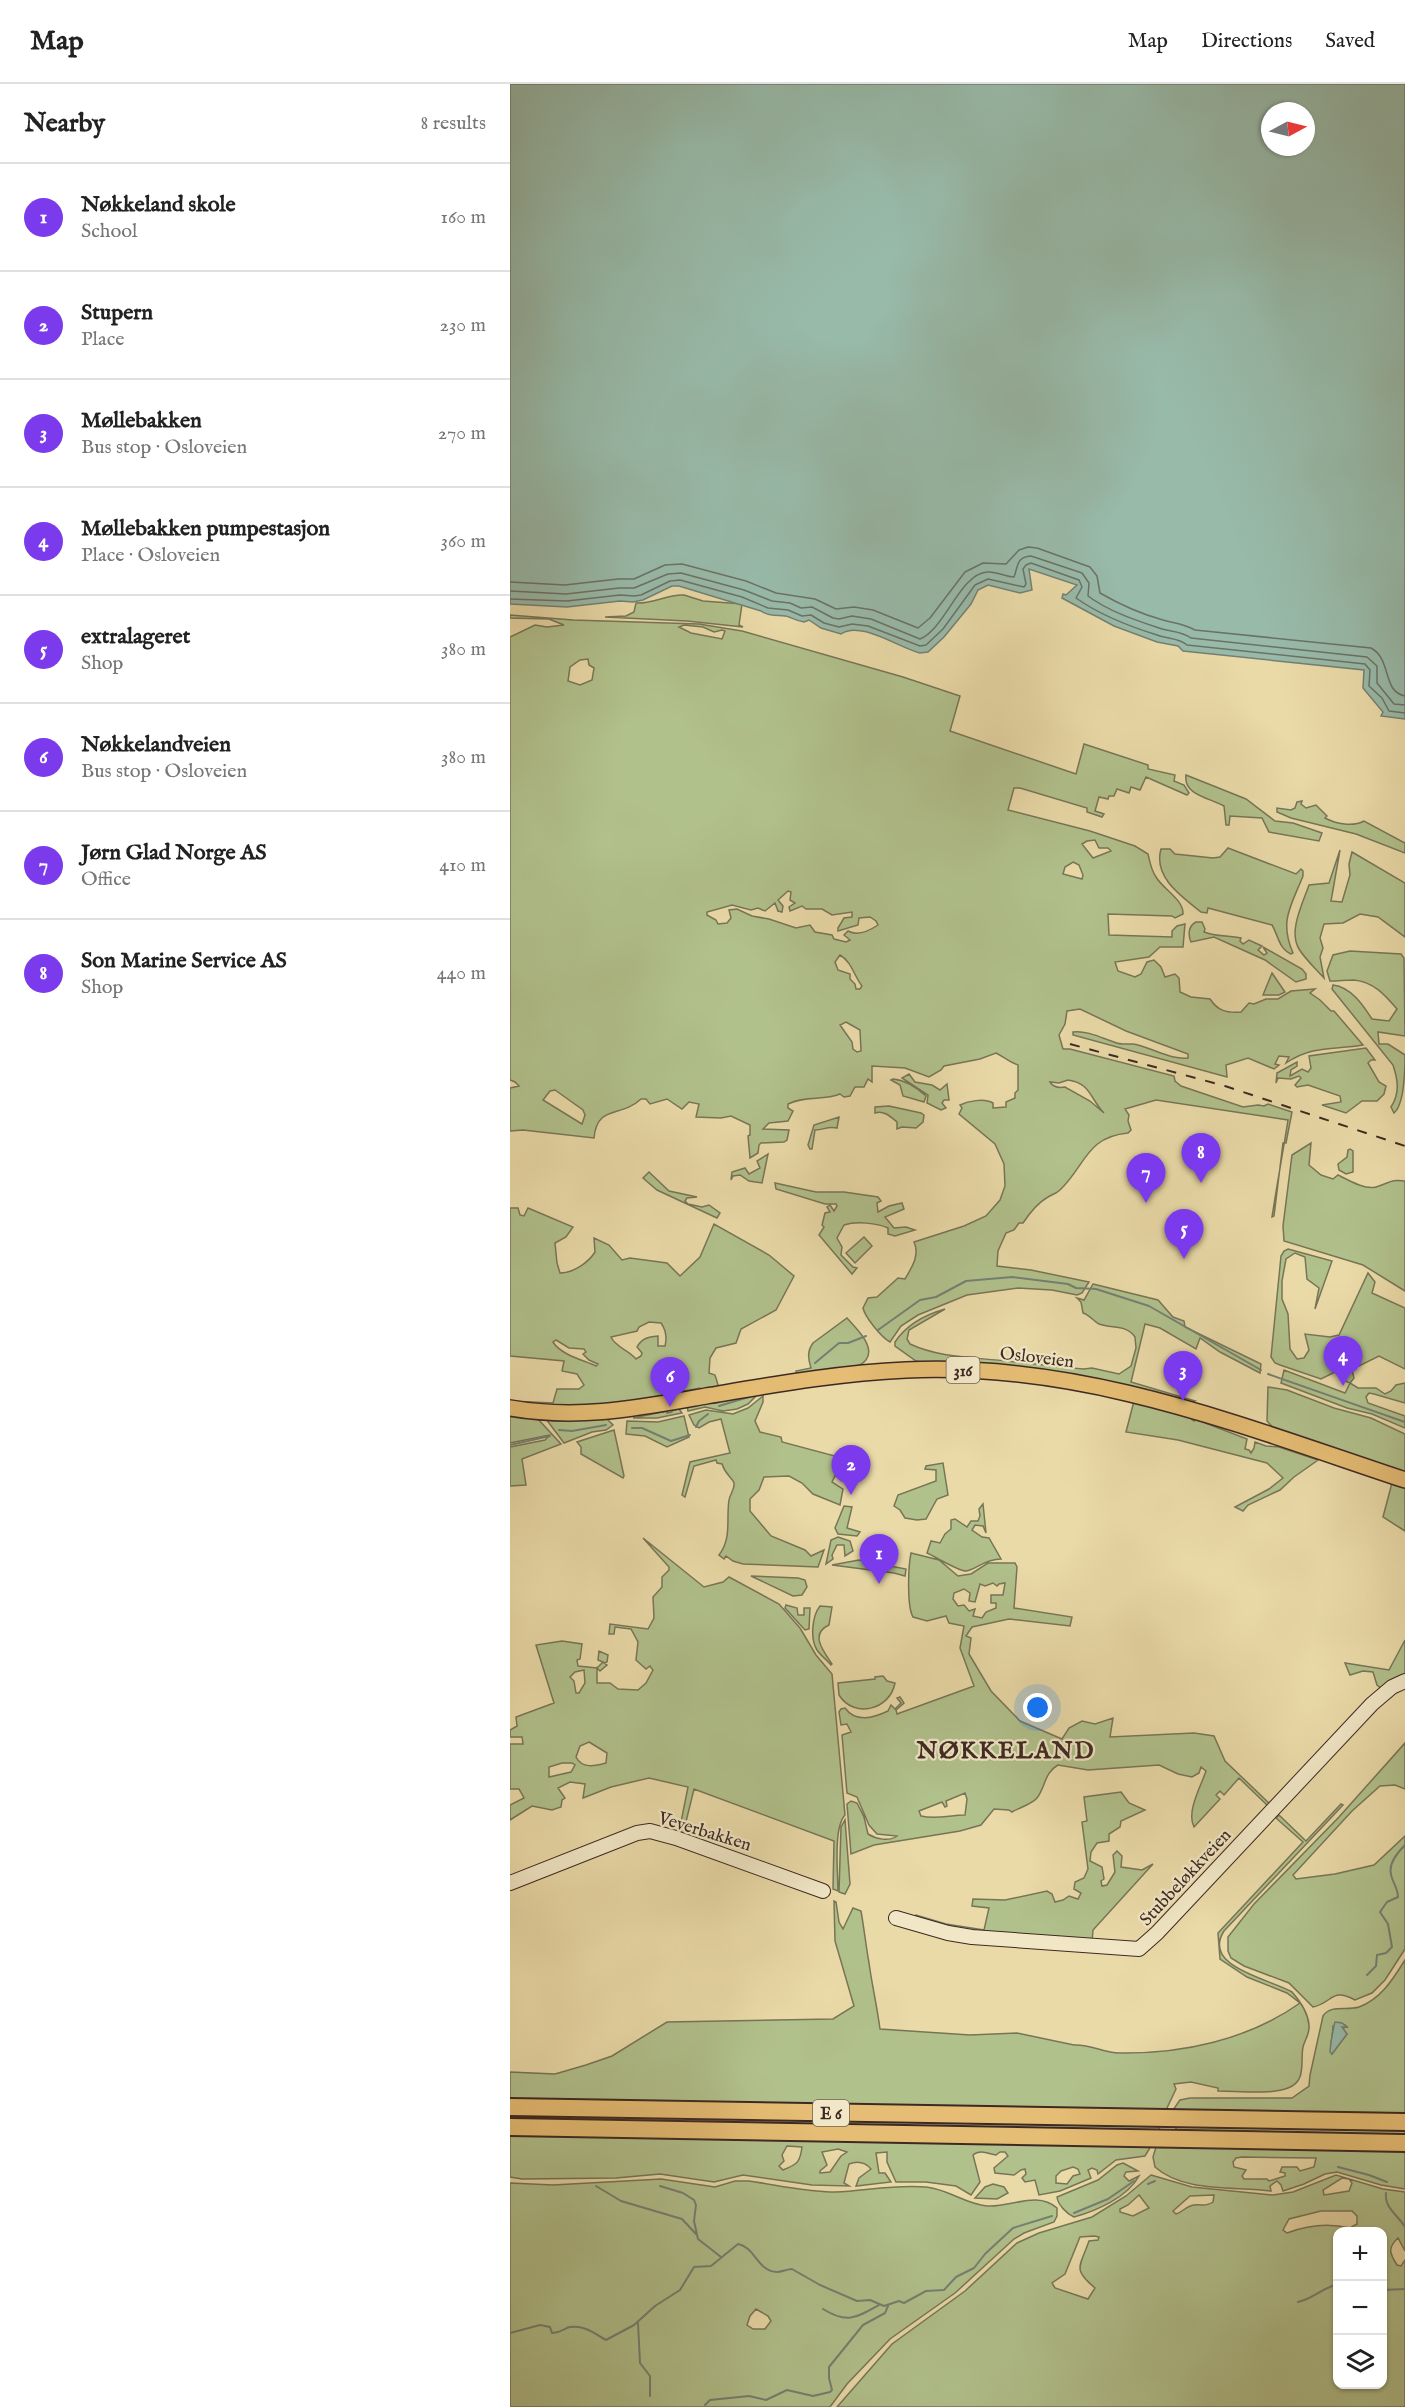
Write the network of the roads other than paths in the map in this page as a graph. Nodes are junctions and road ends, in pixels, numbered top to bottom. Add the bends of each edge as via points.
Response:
1 (510, 1408) edge
2 (1405, 1480) edge
3 (1405, 1680) edge
4 (510, 1883) edge
5 (823, 1891) dead end
6 (896, 1918) dead end
7 (510, 2107) edge
8 (1405, 2122) edge
9 (510, 2127) edge
10 (1405, 2143) edge

1 - 2 main road, Osloveien / 316 via 573,1414 619,1411 800,1380 879,1371 936,1369 1022,1374 1126,1391 1181,1406
3 - 6 street, Stubbeløkkveien via 1372,1704 1139,1949 972,1937
4 - 5 street, Veverbakken via 626,1836 650,1831
7 - 8 highway, E 6
9 - 10 highway, E 6

